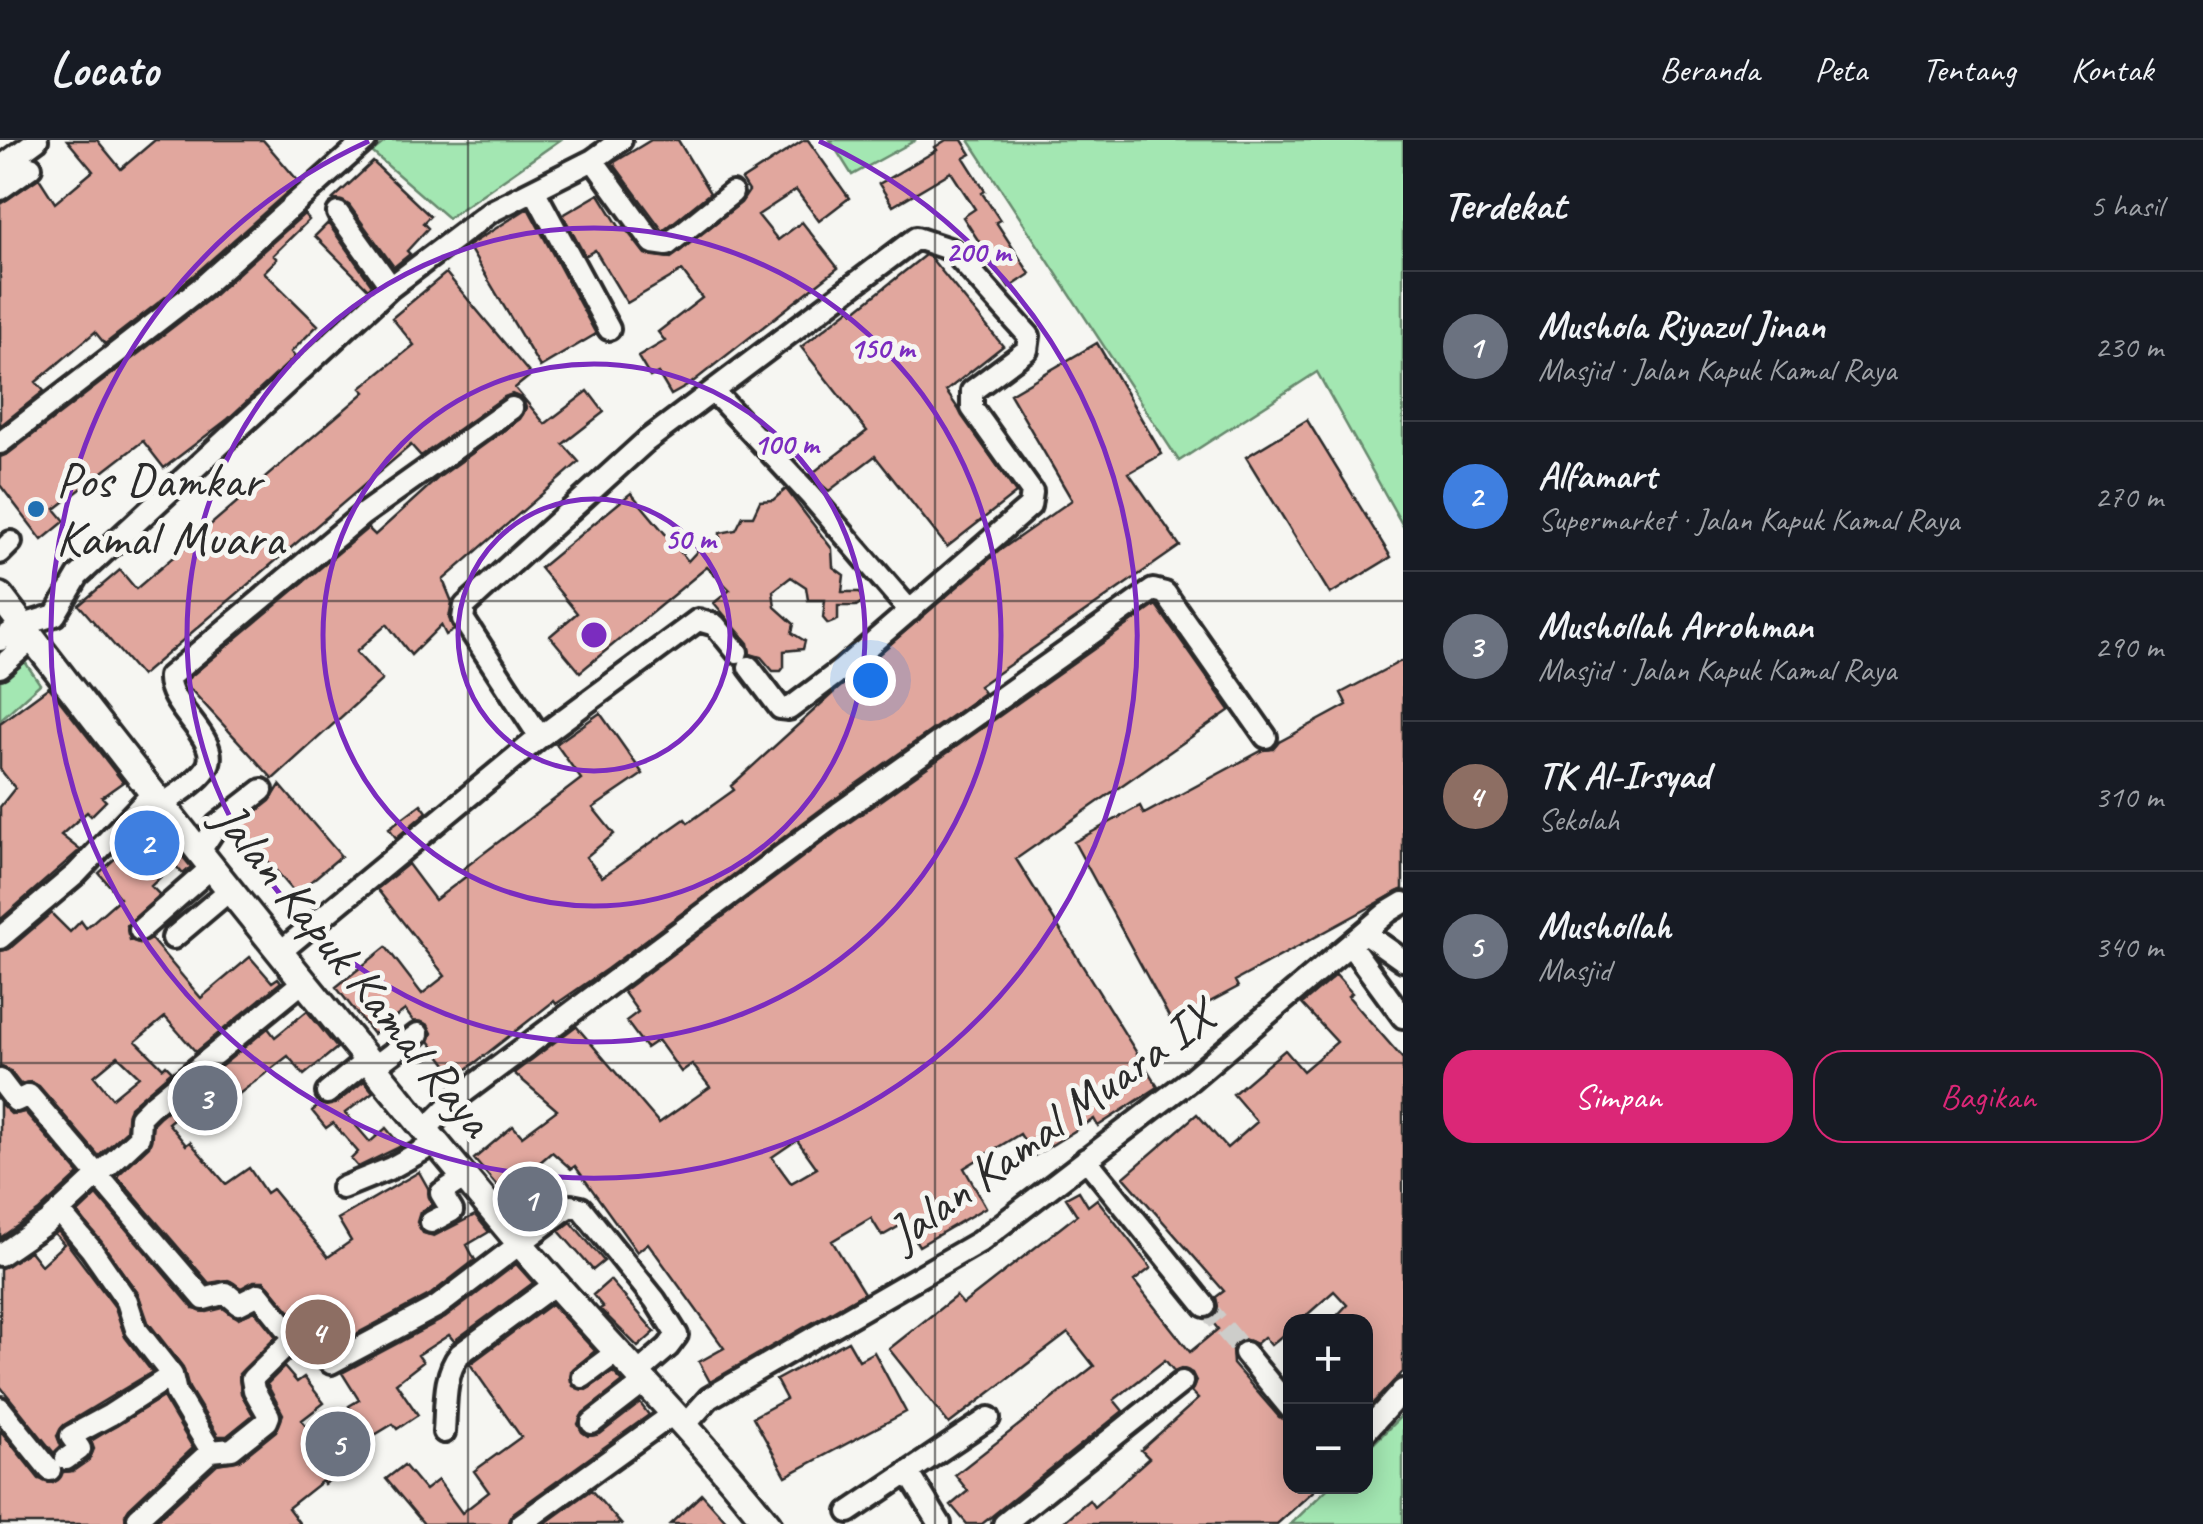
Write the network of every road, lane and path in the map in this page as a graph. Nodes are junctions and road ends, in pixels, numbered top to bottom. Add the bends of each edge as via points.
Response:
1 (36, 140) edge
2 (366, 140) edge
3 (621, 140) edge
4 (594, 160) junction
5 (0, 167) edge
6 (31, 167) dead end
7 (0, 189) edge
8 (534, 190) junction
9 (732, 193) dead end
10 (338, 212) dead end
11 (391, 287) junction
12 (609, 329) dead end
13 (714, 392) junction
14 (512, 408) dead end
15 (0, 443) edge
16 (910, 610) junction
17 (10, 619) edge
18 (0, 667) edge
19 (540, 737) junction
20 (1266, 737) dead end
21 (262, 790) dead end
22 (157, 800) junction
23 (182, 830) junction
24 (158, 851) dead end
25 (206, 859) junction
26 (231, 889) junction
27 (1403, 903) edge
28 (140, 930) dead end
29 (0, 938) edge
30 (173, 938) dead end
31 (1358, 940) junction
32 (280, 952) junction
33 (1403, 960) edge
34 (304, 982) junction
35 (1403, 1017) edge
36 (418, 1034) dead end
37 (371, 1064) junction
38 (0, 1080) edge
39 (327, 1093) dead end
40 (430, 1136) junction
41 (1086, 1160) junction
42 (99, 1176) junction
43 (465, 1178) junction
44 (342, 1188) dead end
45 (59, 1211) junction
46 (431, 1222) dead end
47 (521, 1244) junction
48 (0, 1255) edge
49 (555, 1284) junction
50 (1205, 1306) tunnel mouth
51 (295, 1336) junction
52 (618, 1351) junction
53 (1245, 1353) tunnel mouth
54 (172, 1375) junction
55 (583, 1377) dead end
56 (641, 1377) junction
57 (1182, 1382) dead end
58 (1403, 1390) edge
59 (1287, 1404) edge
60 (0, 1408) edge
61 (989, 1418) dead end
62 (679, 1420) junction
63 (592, 1423) dead end
64 (1373, 1423) edge
65 (444, 1432) dead end
66 (211, 1452) junction
67 (908, 1472) junction
68 (849, 1512) dead end
69 (138, 1518) dead end
70 (760, 1521) edge
71 (521, 1524) edge
72 (940, 1524) edge
73 (1004, 1524) edge

1 - 5 street
2 - 15 street via 204,286
3 - 4 street
4 - 8 street
4 - 9 street via 660,245
6 - 7 street
8 - 11 street via 490,212
8 - 12 street
10 - 11 street
11 - 17 street via 78,576 55,615
13 - 16 street
13 - 16 street via 916,238 952,250 1029,336 1027,350 972,391 972,408 1032,498 1024,514
13 - 19 street via 645,442 465,606 463,619
14 - 22 street via 362,515 168,677 168,690 210,748 210,760
16 - 19 street via 789,709 780,708 715,625 698,620
17 - 18 street
17 - 22 main road, Jalan Kapuk Kamal Raya
19 - 32 street
20 - 40 street via 1165,593 1153,590 458,1097
21 - 25 street via 217,826
22 - 23 main road, Jalan Kapuk Kamal Raya
22 - 29 street
23 - 24 street
23 - 25 main road, Jalan Kapuk Kamal Raya
25 - 26 main road, Jalan Kapuk Kamal Raya
25 - 28 street
26 - 30 street
26 - 32 main road, Jalan Kapuk Kamal Raya
27 - 31 street, Jalan Kamal Muara IX
31 - 33 street
31 - 35 street
31 - 41 street, Jalan Kamal Muara IX
32 - 34 main road, Jalan Kapuk Kamal Raya
34 - 37 main road, Jalan Kapuk Kamal Raya
34 - 42 street via 150,1107 140,1117 139,1137
36 - 37 street
37 - 39 street
37 - 40 main road, Jalan Kapuk Kamal Raya
38 - 42 street via 16,1101 29,1095
40 - 43 main road, Jalan Kapuk Kamal Raya
40 - 44 street via 391,1168
41 - 50 street
41 - 62 street, Jalan Kamal Muara IX via 980,1242
42 - 45 street
42 - 51 street via 204,1299 226,1284 239,1304 262,1295
43 - 46 street via 441,1193 452,1211
43 - 47 main road, Jalan Kapuk Kamal Raya
45 - 48 street
45 - 54 street
47 - 49 main road, Jalan Kapuk Kamal Raya
47 - 51 street via 438,1306 330,1363
47 - 56 street via 563,1211 581,1208 677,1335
49 - 52 main road, Jalan Kapuk Kamal Raya
49 - 65 street via 452,1363
51 - 66 street via 252,1378 267,1421 232,1449
52 - 55 street
52 - 56 main road, Jalan Kapuk Kamal Raya
53 - 59 street
54 - 60 street via 71,1436 80,1449 58,1465
54 - 66 street
56 - 62 main road, Jalan Kapuk Kamal Raya
56 - 63 street
57 - 73 street
58 - 64 street
61 - 67 street
62 - 70 main road, Jalan Kapuk Kamal Raya
62 - 71 street, Jalan Kamal Muara IX
66 - 69 street
67 - 68 street
67 - 72 street

